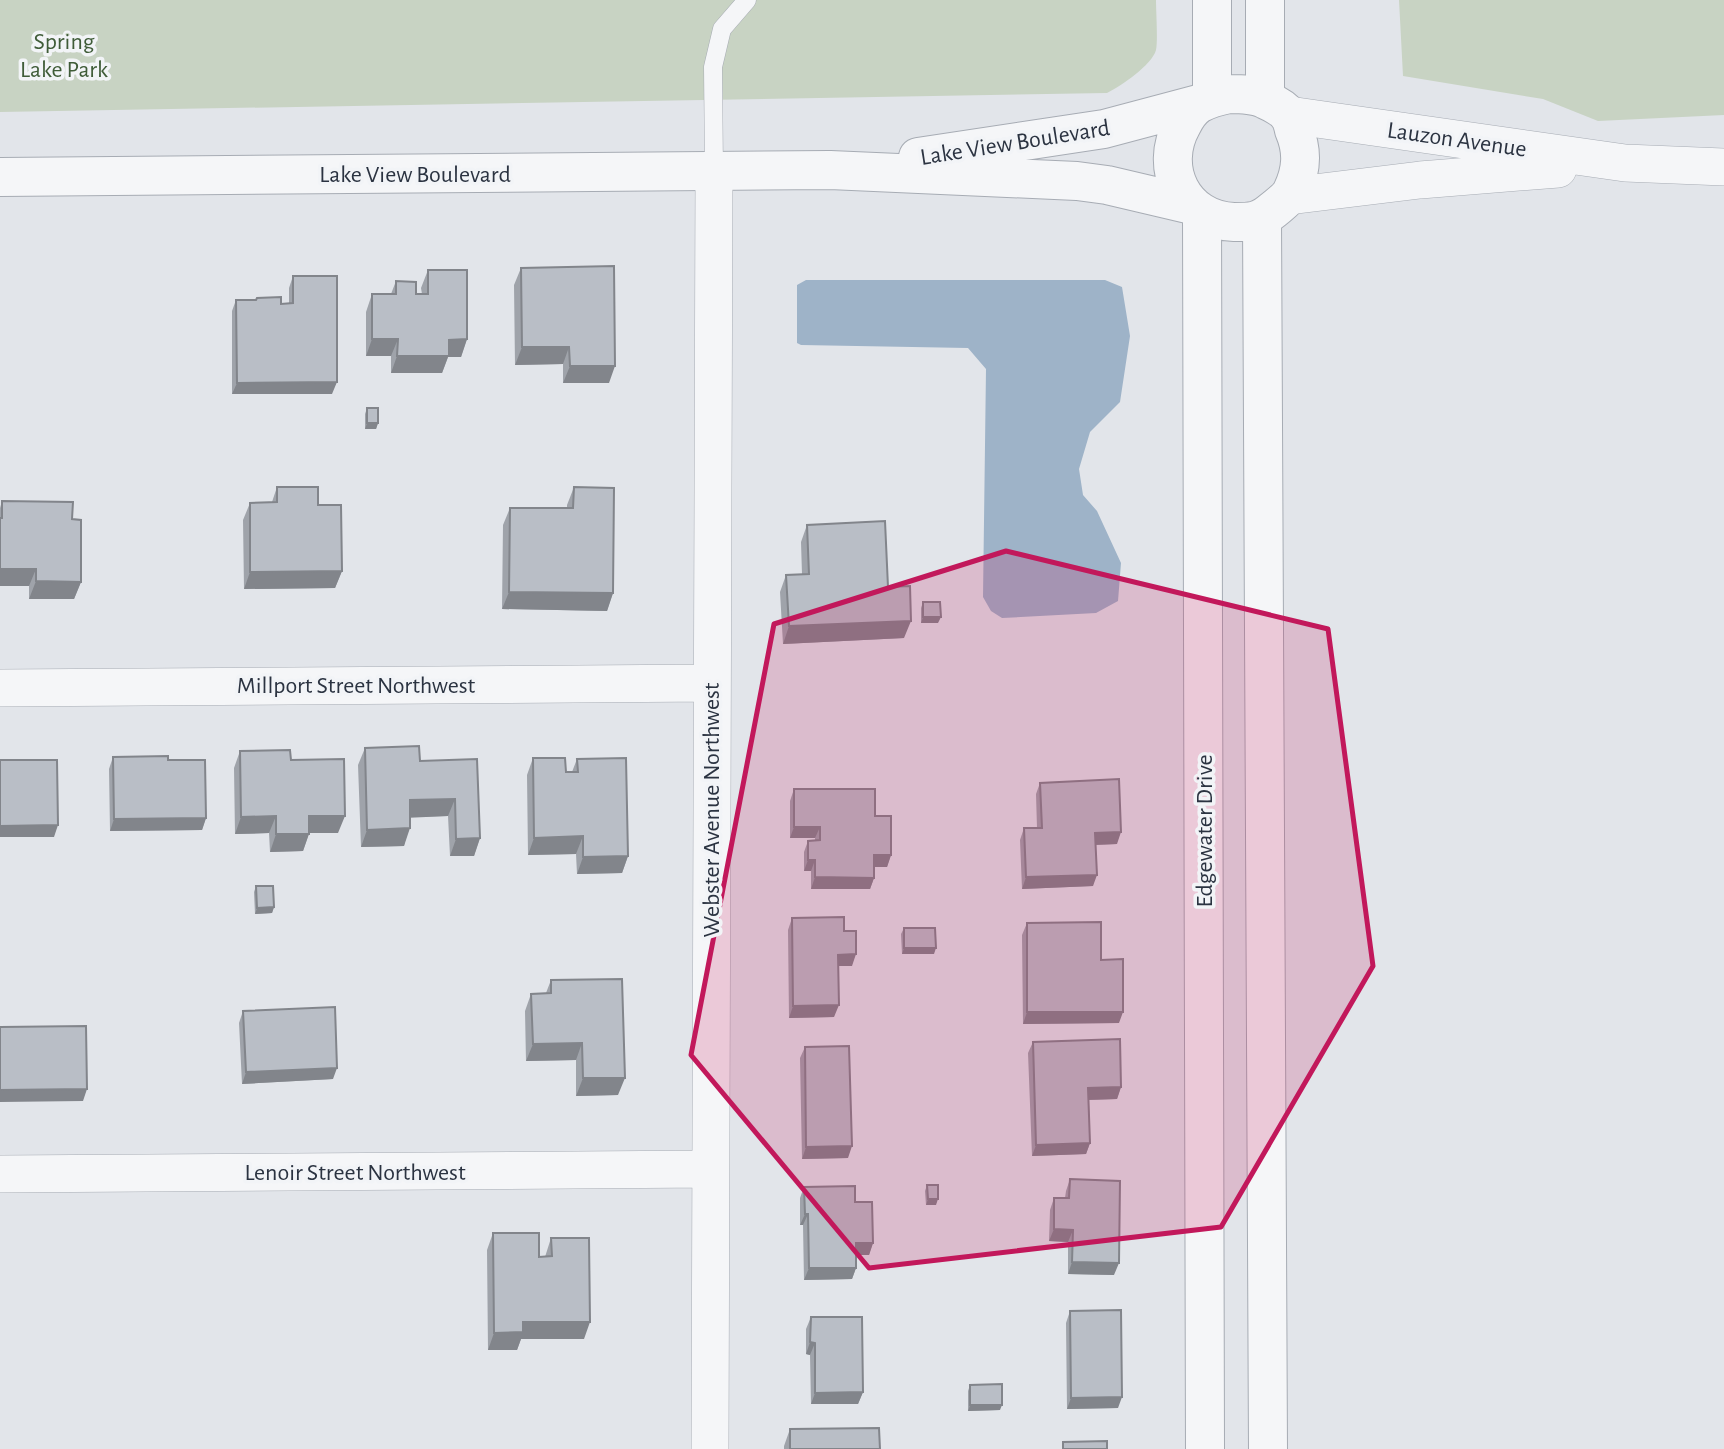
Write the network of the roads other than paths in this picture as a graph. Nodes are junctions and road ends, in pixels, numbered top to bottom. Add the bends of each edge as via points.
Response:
1 (747, 0) edge
2 (1212, 0) edge
3 (1265, 0) edge
4 (1205, 101) junction
5 (1277, 107) junction
6 (1625, 163) junction
7 (1724, 167) edge
8 (830, 170) junction
9 (714, 172) junction
10 (0, 177) edge
11 (1276, 208) junction
12 (1197, 209) junction
13 (712, 683) junction
14 (0, 688) edge
15 (710, 1169) junction
16 (0, 1174) edge
17 (710, 1449) edge
18 (1205, 1449) edge
19 (1268, 1449) edge

1 - 9 lane via 722,29 713,67
2 - 4 street
3 - 5 street
4 - 5 street via 1248,94
4 - 8 street, Lake View Boulevard via 1104,129
4 - 12 street via 1190,111 1175,137 1172,155 1180,190
5 - 6 street, Lauzon Avenue
5 - 11 street via 1300,143 1301,161 1298,179
6 - 7 street, Lauzon Avenue
6 - 11 street, Lauzon Avenue via 1420,180
8 - 9 street, Lake View Boulevard
8 - 12 street, Lake View Boulevard via 1077,181
9 - 10 street, Lake View Boulevard
9 - 13 street, Webster Avenue Northwest
11 - 12 street via 1242,222 1224,221
11 - 19 street
12 - 18 street, Edgewater Drive
13 - 14 street, Millport Street Northwest
13 - 15 street, Webster Avenue Northwest
15 - 16 street, Lenoir Street Northwest
15 - 17 street, Webster Avenue Northwest

